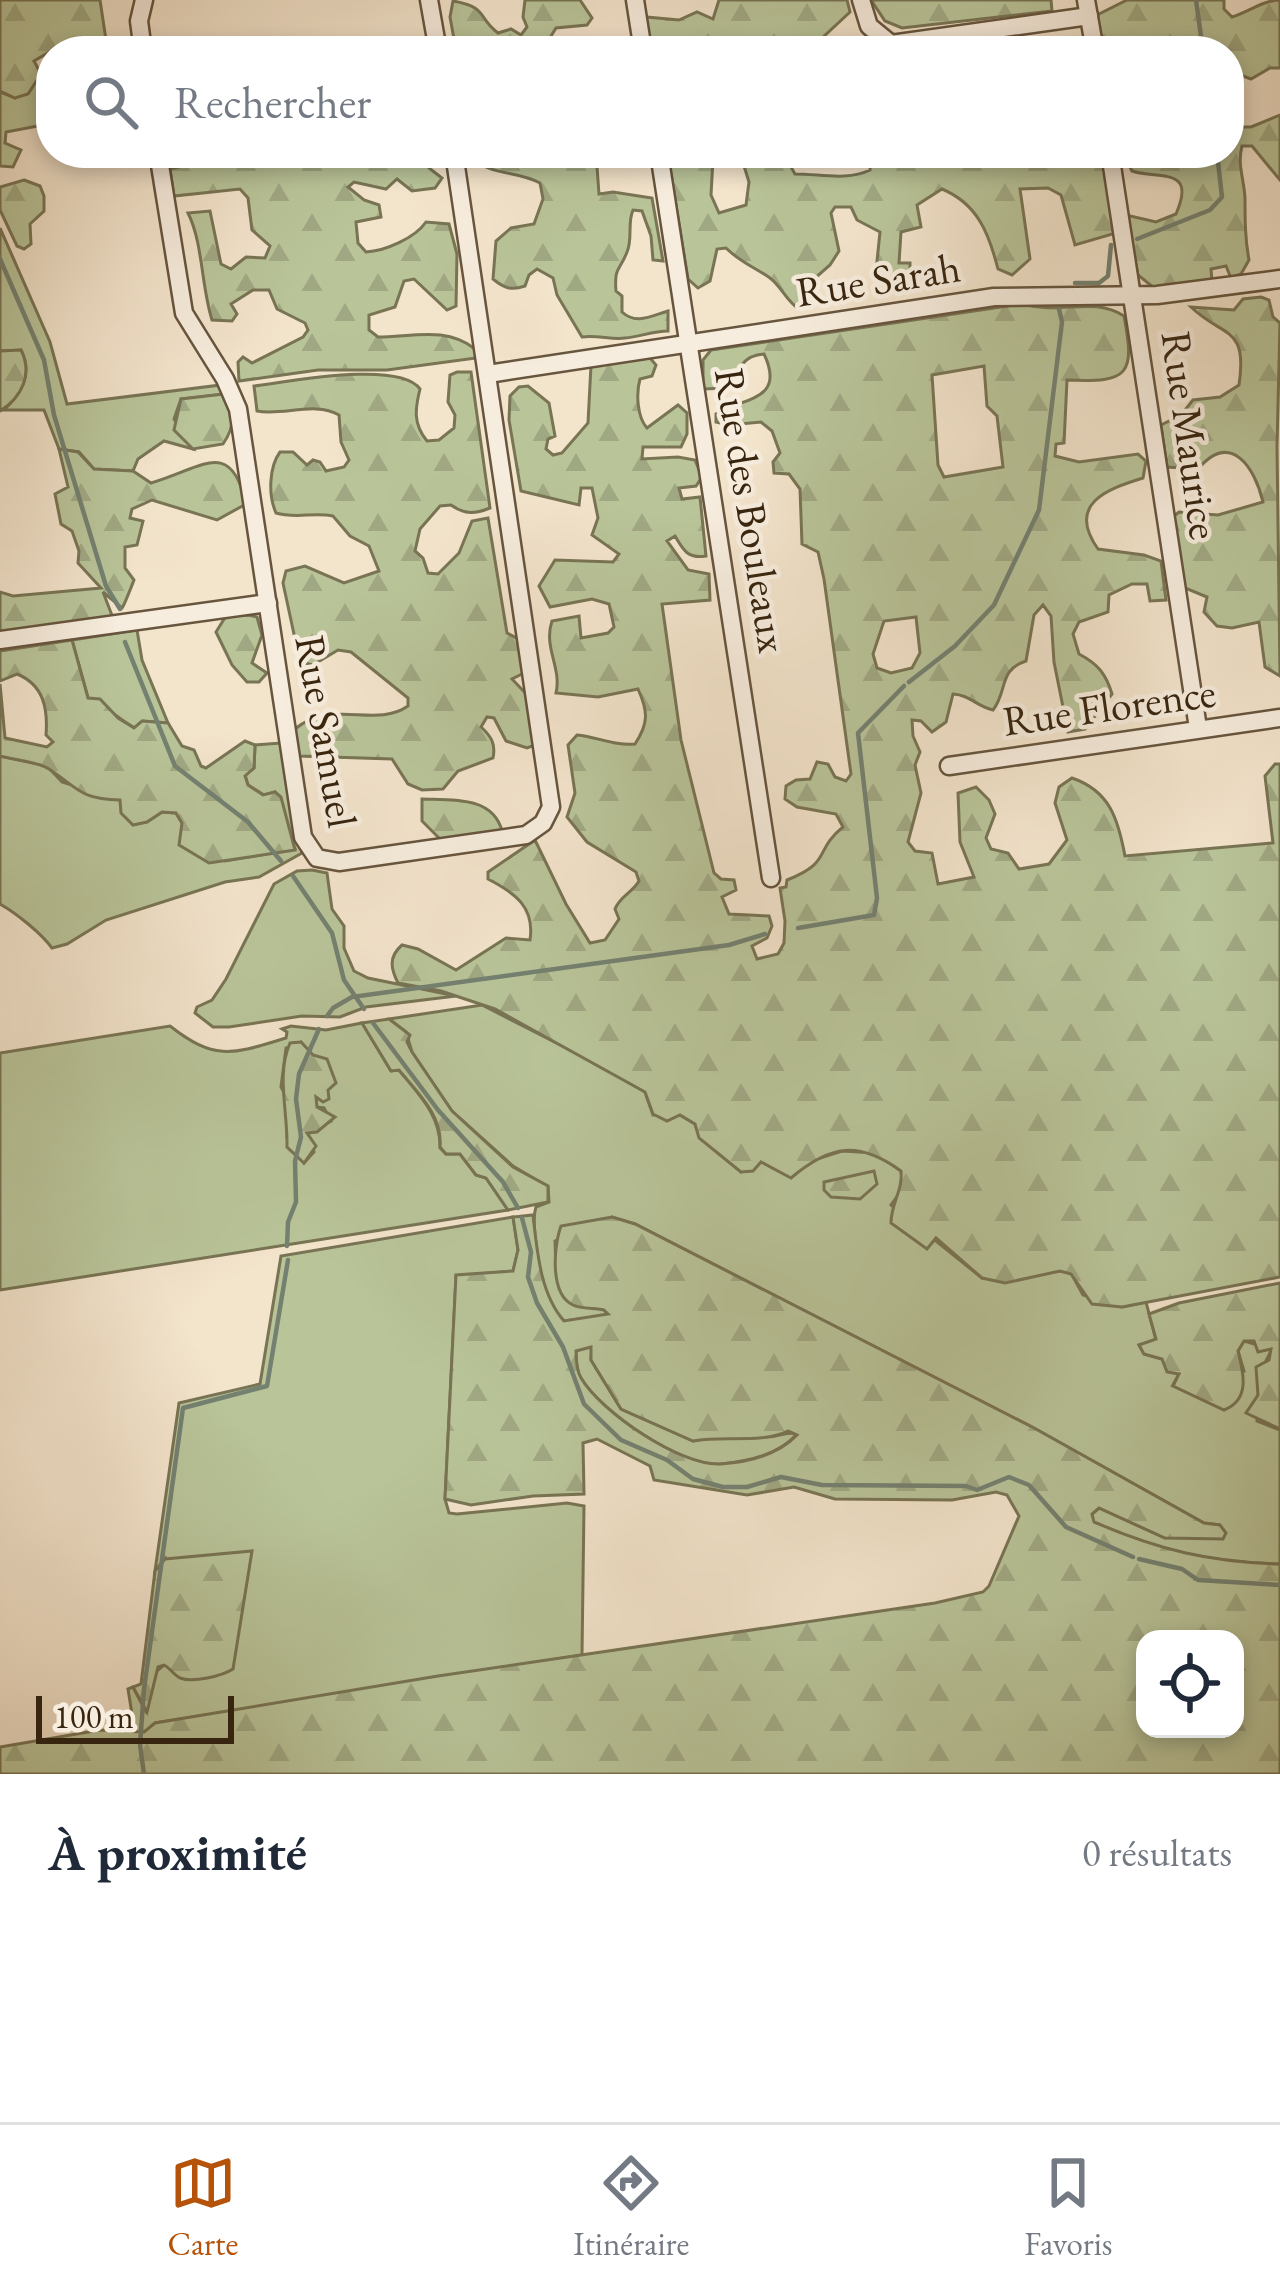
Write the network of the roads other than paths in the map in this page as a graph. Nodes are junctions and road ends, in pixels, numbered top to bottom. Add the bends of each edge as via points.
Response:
1 (144, 0) edge
2 (430, 0) edge
3 (635, 0) edge
4 (860, 0) edge
5 (1088, 8) edge
6 (140, 36) edge
7 (436, 36) edge
8 (641, 36) edge
9 (882, 36) edge
10 (936, 36) edge
11 (160, 168) edge
12 (456, 168) edge
13 (661, 168) edge
14 (1113, 168) edge
15 (1280, 279) edge
16 (1134, 293) junction
17 (690, 344) junction
18 (488, 374) junction
19 (268, 603) junction
20 (0, 640) edge
21 (1280, 718) edge
22 (1198, 728) junction
23 (949, 766) dead end
24 (771, 878) dead end

1 - 6 street
2 - 7 street
3 - 8 street
4 - 9 street
5 - 10 street
11 - 19 street, Rue Samuel via 184,313 238,409
12 - 18 street, Rue Samuel
13 - 17 street, Rue des Bouleaux
14 - 16 street, Rue Maurice
15 - 16 street, Rue Sarah
16 - 17 street, Rue Sarah via 994,297
16 - 22 street, Rue Maurice
17 - 18 street, Rue Sarah
17 - 24 street, Rue des Bouleaux
18 - 19 street, Rue Samuel via 552,797 543,824 513,838 339,862 312,854
19 - 20 street
21 - 22 street, Rue Florence
22 - 23 street, Rue Florence

